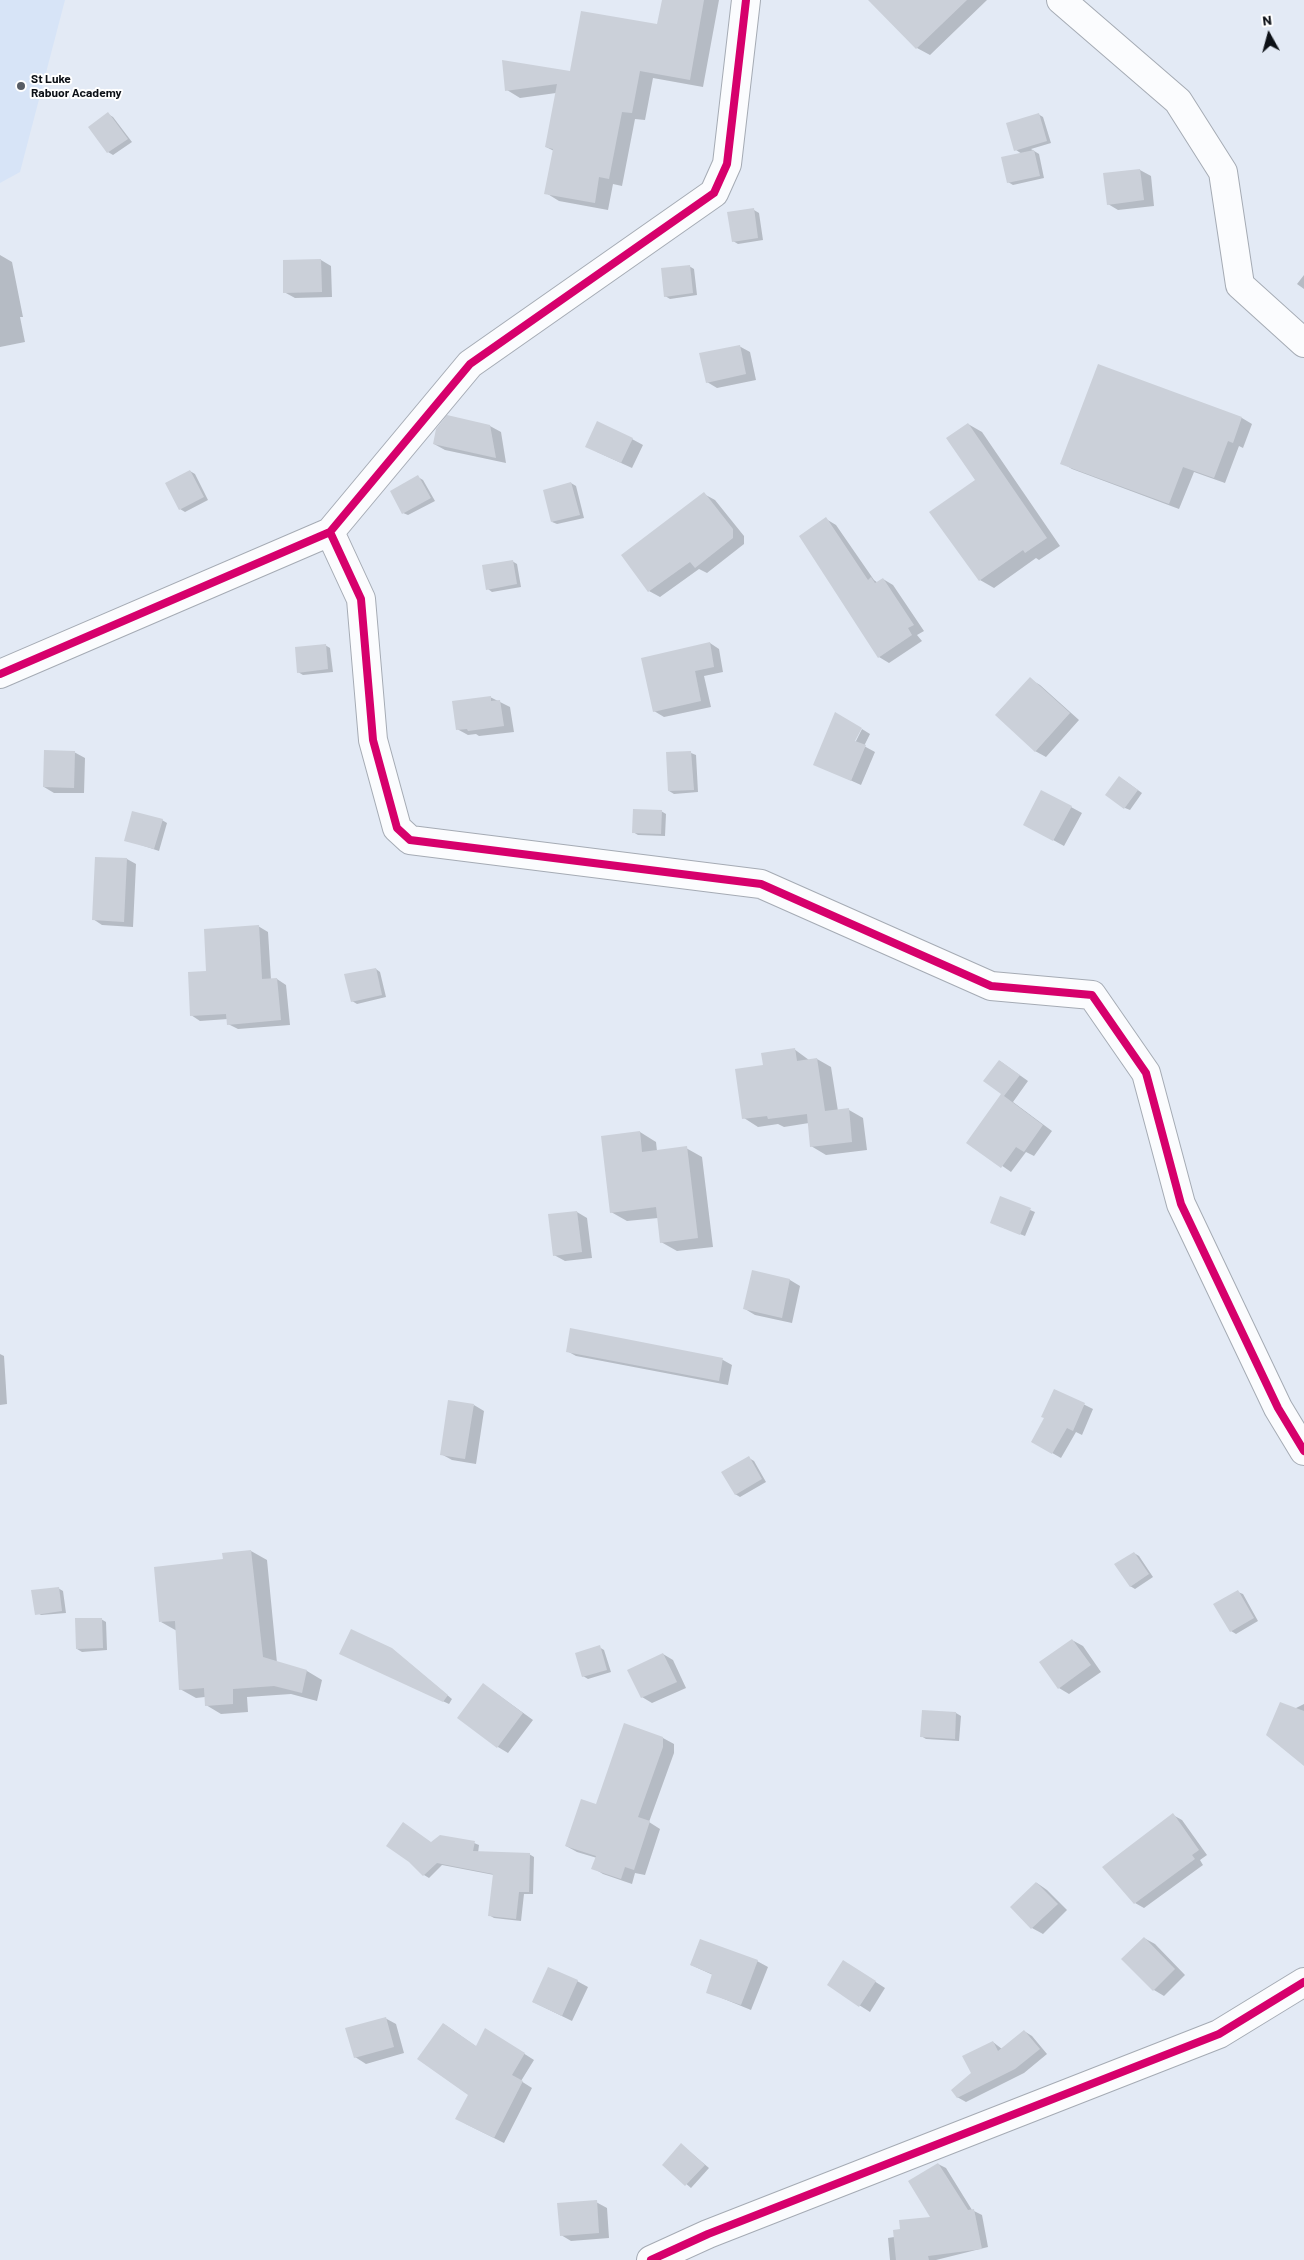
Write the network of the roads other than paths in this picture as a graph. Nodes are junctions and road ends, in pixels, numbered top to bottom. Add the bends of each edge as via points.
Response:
1 (746, 0) edge
2 (1061, 0) edge
3 (1304, 343) edge
4 (330, 532) junction
5 (0, 674) edge
6 (1304, 1451) edge
7 (1304, 1982) edge
8 (651, 2260) edge

1 - 4 street via 727,164 714,193 470,364
2 - 3 street via 1178,101 1223,172 1240,285
4 - 5 street
4 - 6 street via 361,599 372,740 397,828 410,840 760,884 991,986 1092,995 1146,1074 1181,1204 1278,1408
7 - 8 street via 1220,2034 708,2234

